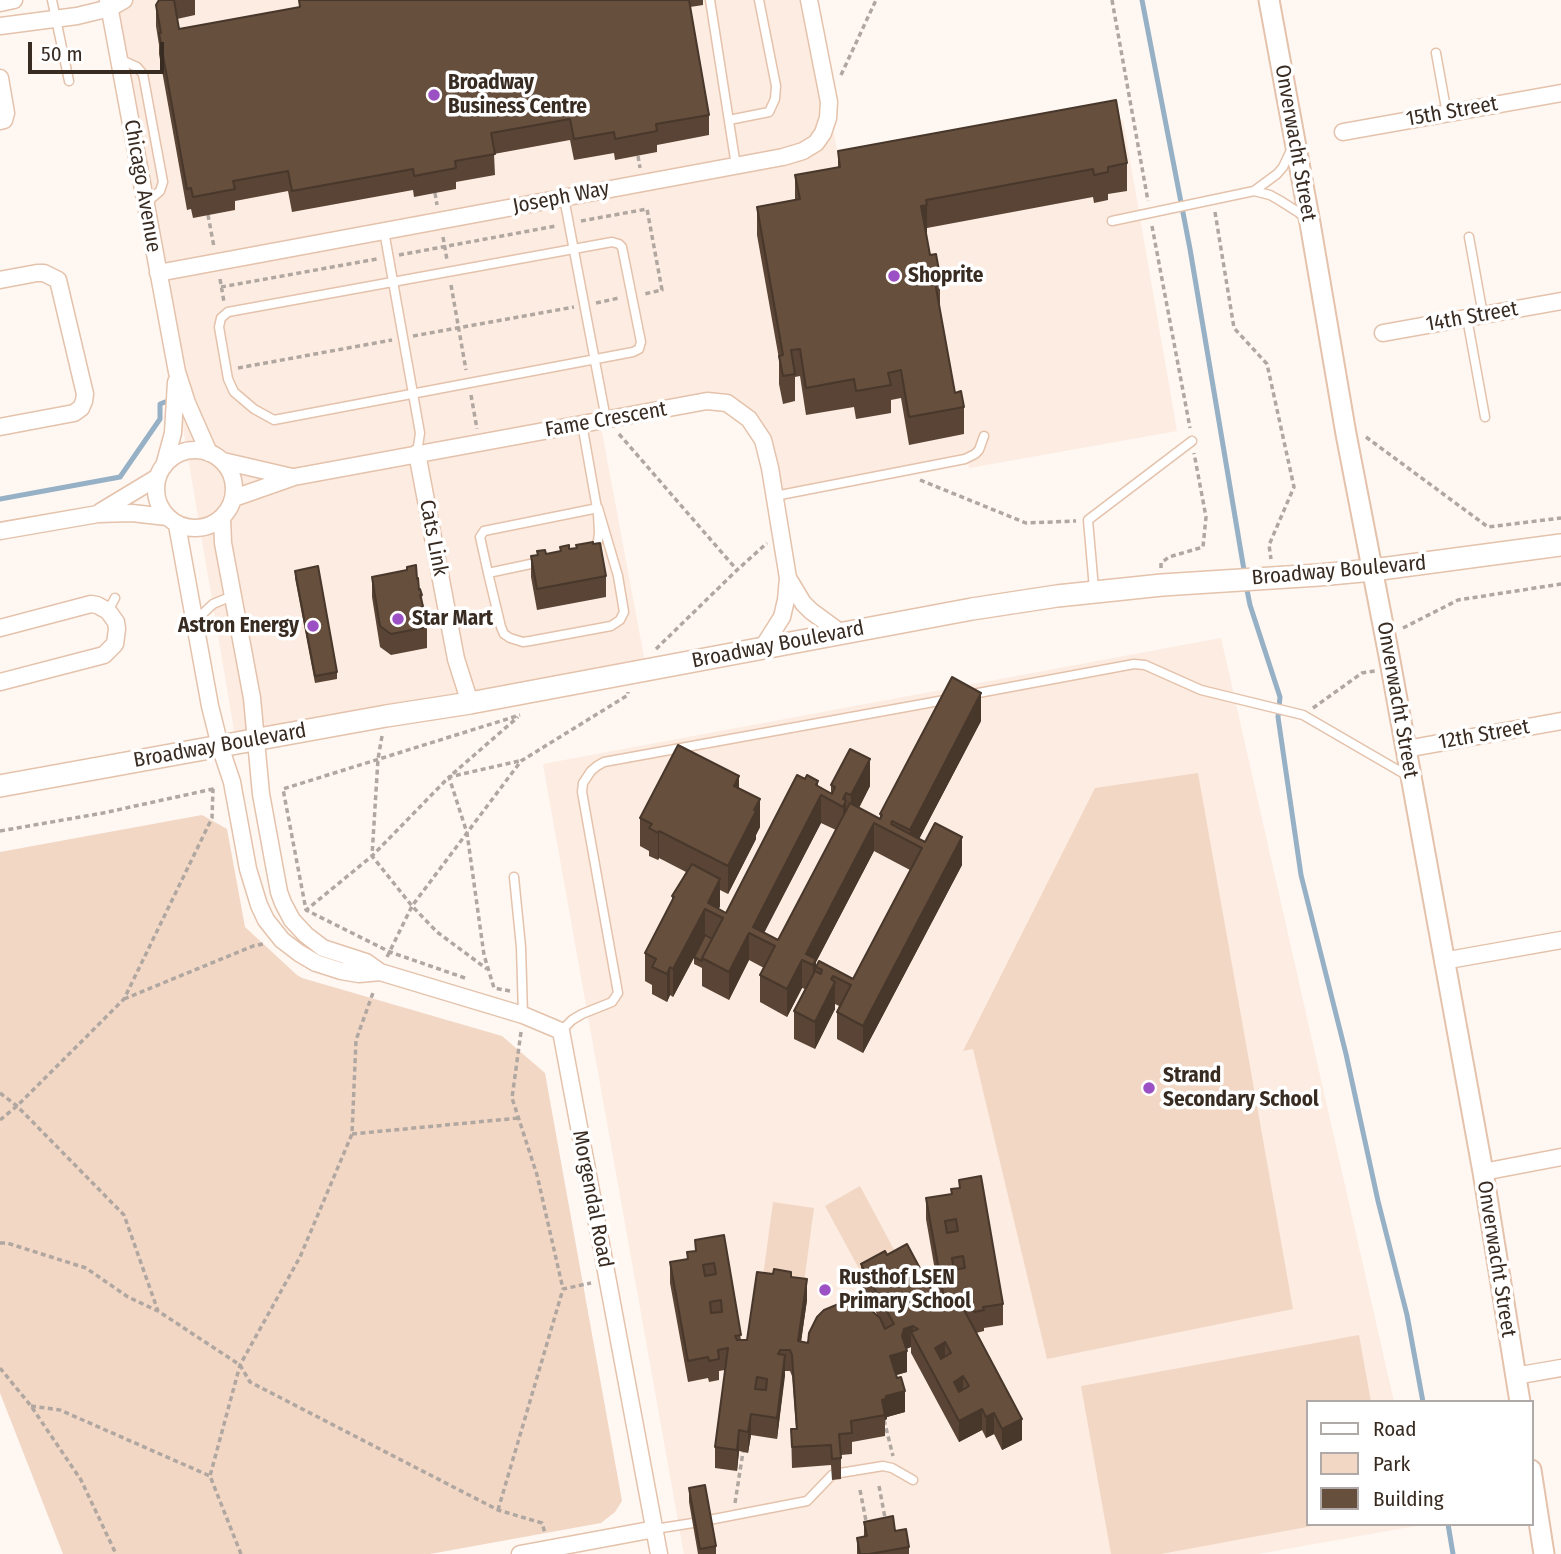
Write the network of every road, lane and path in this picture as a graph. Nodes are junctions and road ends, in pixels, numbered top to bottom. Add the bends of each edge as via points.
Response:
1 (14, 0) edge
2 (52, 0) edge
3 (124, 0) edge
4 (710, 0) edge
5 (809, 0) edge
6 (876, 0) edge
7 (1112, 0) edge
8 (1269, 0) edge
9 (761, 1) edge
10 (0, 3) edge
11 (109, 4) edge
12 (55, 18) junction
13 (0, 26) edge
14 (1436, 53) dead end
15 (0, 78) edge
16 (69, 81) dead end
17 (1561, 93) edge
18 (829, 102) junction
19 (1447, 114) junction
20 (729, 120) junction
21 (0, 121) edge
22 (1343, 132) dead end
23 (1295, 142) junction
24 (736, 166) junction
25 (1254, 191) junction
26 (435, 193) dead end
27 (564, 198) junction
28 (1209, 200) junction
29 (1150, 213) junction
30 (440, 221) junction
31 (1112, 221) dead end
32 (569, 223) junction
33 (1310, 223) junction
34 (384, 231) junction
35 (1469, 237) dead end
36 (444, 246) junction
37 (574, 249) junction
38 (389, 257) junction
39 (449, 272) junction
40 (158, 273) junction
41 (0, 280) edge
42 (393, 282) junction
43 (221, 287) dead end
44 (632, 296) junction
45 (1561, 301) edge
46 (584, 305) junction
47 (1475, 316) junction
48 (459, 328) junction
49 (1383, 333) dead end
50 (403, 338) junction
51 (594, 359) junction
52 (226, 370) junction
53 (177, 372) junction
54 (469, 383) junction
55 (414, 394) junction
56 (1486, 417) dead end
57 (606, 419) junction
58 (582, 424) junction
59 (0, 427) edge
60 (1346, 434) junction
61 (984, 436) dead end
62 (1192, 441) junction
63 (479, 442) junction
64 (417, 453) junction
65 (216, 457) junction
66 (161, 471) junction
67 (898, 472) junction
68 (294, 477) junction
69 (775, 496) junction
70 (234, 498) junction
71 (598, 508) junction
72 (98, 514) junction
73 (222, 518) junction
74 (1561, 518) edge
75 (1088, 520) junction
76 (172, 521) junction
77 (0, 531) edge
78 (1561, 545) edge
79 (576, 555) edge
80 (551, 560) edge
81 (737, 570) dead end
82 (1373, 570) junction
83 (488, 573) junction
84 (788, 578) junction
85 (1273, 578) junction
86 (1561, 584) edge
87 (1162, 585) junction
88 (1094, 592) junction
89 (233, 596) junction
90 (195, 621) junction
91 (0, 628) edge
92 (841, 633) junction
93 (1401, 637) dead end
94 (763, 647) junction
95 (1392, 669) junction
96 (0, 682) edge
97 (470, 703) junction
98 (516, 705) junction
99 (1303, 715) junction
100 (386, 716) junction
101 (1561, 721) edge
102 (256, 739) junction
103 (220, 746) junction
104 (1406, 749) junction
105 (378, 759) junction
106 (521, 761) dead end
107 (449, 777) junction
108 (1411, 777) junction
109 (232, 782) junction
110 (0, 786) edge
111 (213, 789) junction
112 (0, 831) edge
113 (372, 856) junction
114 (514, 877) dead end
115 (306, 910) junction
116 (297, 927) junction
117 (282, 940) junction
118 (1561, 940) edge
119 (1443, 961) junction
120 (489, 971) junction
121 (380, 972) junction
122 (468, 979) dead end
123 (523, 993) junction
124 (124, 999) junction
125 (523, 1015) junction
126 (561, 1031) junction
127 (0, 1093) edge
128 (17, 1106) junction
129 (519, 1118) junction
130 (0, 1120) edge
131 (352, 1134) dead end
132 (1561, 1157) edge
133 (1483, 1172) junction
134 (0, 1243) edge
135 (607, 1279) junction
136 (563, 1289) junction
137 (158, 1311) junction
138 (0, 1368) edge
139 (1561, 1368) edge
140 (1515, 1376) junction
141 (1520, 1400) edge
142 (31, 1406) junction
143 (884, 1420) edge
144 (743, 1452) dead end
145 (897, 1471) junction
146 (210, 1476) dead end
147 (913, 1480) dead end
148 (1533, 1482) edge
149 (879, 1486) dead end
150 (860, 1490) dead end
151 (498, 1510) junction
152 (733, 1516) junction
153 (709, 1520) edge
154 (693, 1523) edge
155 (655, 1530) junction
156 (887, 1532) edge
157 (869, 1535) edge
158 (549, 1551) edge
159 (116, 1554) edge
160 (520, 1554) edge
161 (659, 1554) edge
162 (1544, 1554) edge

1 - 10 street
2 - 12 lane
3 - 11 street
4 - 20 lane
5 - 18 street, Joseph Way
6 - 18 path
7 - 29 path
8 - 23 street, Onverwacht Street
9 - 20 lane via 775,99 769,112
11 - 12 street via 77,16
11 - 40 street, Chicago Avenue
12 - 13 street
12 - 16 lane
14 - 19 lane
15 - 21 street via 6,113
17 - 19 street, 15th Street
18 - 24 street, Joseph Way via 828,118 816,143 783,157
19 - 22 street, 15th Street
20 - 24 lane
23 - 25 lane via 1283,167
23 - 33 street, Onverwacht Street
24 - 27 street, Joseph Way
25 - 28 lane
25 - 33 lane via 1279,200
26 - 30 path
27 - 30 street, Joseph Way
27 - 32 lane
28 - 29 lane
28 - 85 path via 1234,328 1267,364 1294,487 1269,544
29 - 31 lane
29 - 62 path
30 - 34 street, Joseph Way
30 - 36 path
32 - 36 path
32 - 37 lane
32 - 44 path via 647,209 662,290
33 - 60 street, Onverwacht Street
34 - 38 lane
34 - 40 street, Joseph Way
35 - 47 lane
36 - 38 path
36 - 39 path
37 - 39 lane
37 - 44 lane via 619,244
37 - 46 lane
38 - 42 lane
38 - 43 path
39 - 42 lane
39 - 48 path
40 - 53 street, Chicago Avenue
41 - 59 street via 37,273 58,279 85,401 74,413
42 - 50 lane
42 - 52 lane via 228,312 219,327
44 - 46 path
44 - 51 lane via 639,349
45 - 47 street, 14th Street
46 - 48 path
46 - 51 lane
47 - 49 street, 14th Street
47 - 56 lane
48 - 50 path
48 - 54 path
50 - 52 path
50 - 55 lane
51 - 54 lane
51 - 57 lane
52 - 55 lane via 234,391 274,420
53 - 65 street, Chicago Avenue via 187,403
53 - 66 street, Chicago Avenue via 173,433
54 - 55 lane
54 - 63 path
55 - 64 lane via 420,433
57 - 58 street, Fame Crescent
57 - 69 street, Fame Crescent via 708,401 727,403 759,432
57 - 81 path
58 - 63 street, Fame Crescent
58 - 71 lane
60 - 74 path via 1361,434 1488,527
60 - 82 street, Onverwacht Street
61 - 67 lane via 979,450 970,457
62 - 75 lane
62 - 87 path via 1206,517 1203,547 1169,556 1161,563
63 - 64 street, Fame Crescent
64 - 68 street, Fame Crescent
64 - 97 street, Cats Link via 456,659
65 - 66 street via 189,450 179,453
65 - 68 street, Fame Crescent
65 - 70 street via 233,478
66 - 72 street
66 - 76 street via 158,501
67 - 69 lane
67 - 75 path via 1026,523
68 - 70 street, Fame Crescent
69 - 84 street, Fame Crescent
70 - 73 street
71 - 79 lane via 596,545
71 - 83 lane via 486,530 480,537
71 - 83 lane via 624,612 616,623 523,642 510,638 501,627
72 - 76 street via 132,513
72 - 77 street
73 - 76 street via 192,529
73 - 89 street
75 - 88 lane
76 - 90 street
78 - 82 main road, Broadway Boulevard
80 - 83 lane
82 - 85 main road, Broadway Boulevard
82 - 95 street, Onverwacht Street
84 - 92 street, Fame Crescent via 803,603
84 - 94 street, Fame Crescent via 782,617
85 - 87 main road, Broadway Boulevard
86 - 93 path via 1458,600 1404,626
87 - 88 main road, Broadway Boulevard
88 - 92 main road, Broadway Boulevard
89 - 90 lane via 213,604
89 - 102 street
90 - 103 street
91 - 96 street via 91,604 111,604 117,637 104,656
92 - 94 main road, Broadway Boulevard
94 - 98 main road, Broadway Boulevard
95 - 99 path via 1362,673
95 - 104 street, Onverwacht Street
97 - 98 main road, Broadway Boulevard
97 - 100 main road, Broadway Boulevard
98 - 105 path
98 - 107 path
99 - 108 lane
99 - 126 lane via 1201,690 1134,664 604,762 587,776 582,792 618,993 612,1002 582,1014
100 - 102 main road, Broadway Boulevard
100 - 105 path
101 - 104 street, 12th Street
102 - 103 main road, Broadway Boulevard
102 - 116 street via 279,892
103 - 109 street
103 - 110 main road, Broadway Boulevard
104 - 108 street, Onverwacht Street
105 - 113 path
105 - 115 path via 283,789
106 - 107 path
107 - 113 path
107 - 120 path via 467,833
108 - 119 street, Onverwacht Street
109 - 111 path
109 - 117 street via 253,888 266,920
111 - 112 path
111 - 124 path via 212,818
113 - 115 path
113 - 120 path via 437,932
114 - 123 lane
115 - 116 path
115 - 122 path via 390,952
116 - 121 street via 323,948 366,962
117 - 121 street via 316,963 359,974
117 - 124 path via 253,946
118 - 119 street
119 - 133 street, Onverwacht Street
120 - 123 path via 494,988
121 - 125 street
123 - 125 lane
124 - 128 path
125 - 126 street
125 - 129 path via 512,1097
126 - 135 street, Morgendal Road
127 - 128 path
128 - 130 path
128 - 137 path via 124,1215
129 - 131 path
129 - 136 path
132 - 133 street
133 - 140 street, Onverwacht Street
134 - 137 path via 86,1268
135 - 136 path
135 - 155 street, Morgendal Road
136 - 151 path
137 - 151 path via 240,1365 250,1382
138 - 142 path
139 - 140 street
140 - 141 street, Onverwacht Street
142 - 146 path via 60,1410
142 - 159 path via 81,1480
143 - 145 path
144 - 152 path
145 - 147 lane
145 - 152 lane via 879,1465 836,1474 807,1501
148 - 162 street
149 - 156 path
150 - 157 path
151 - 158 path via 542,1523
152 - 153 lane
154 - 155 lane
155 - 158 street
155 - 161 street, Morgendal Road
158 - 160 street

